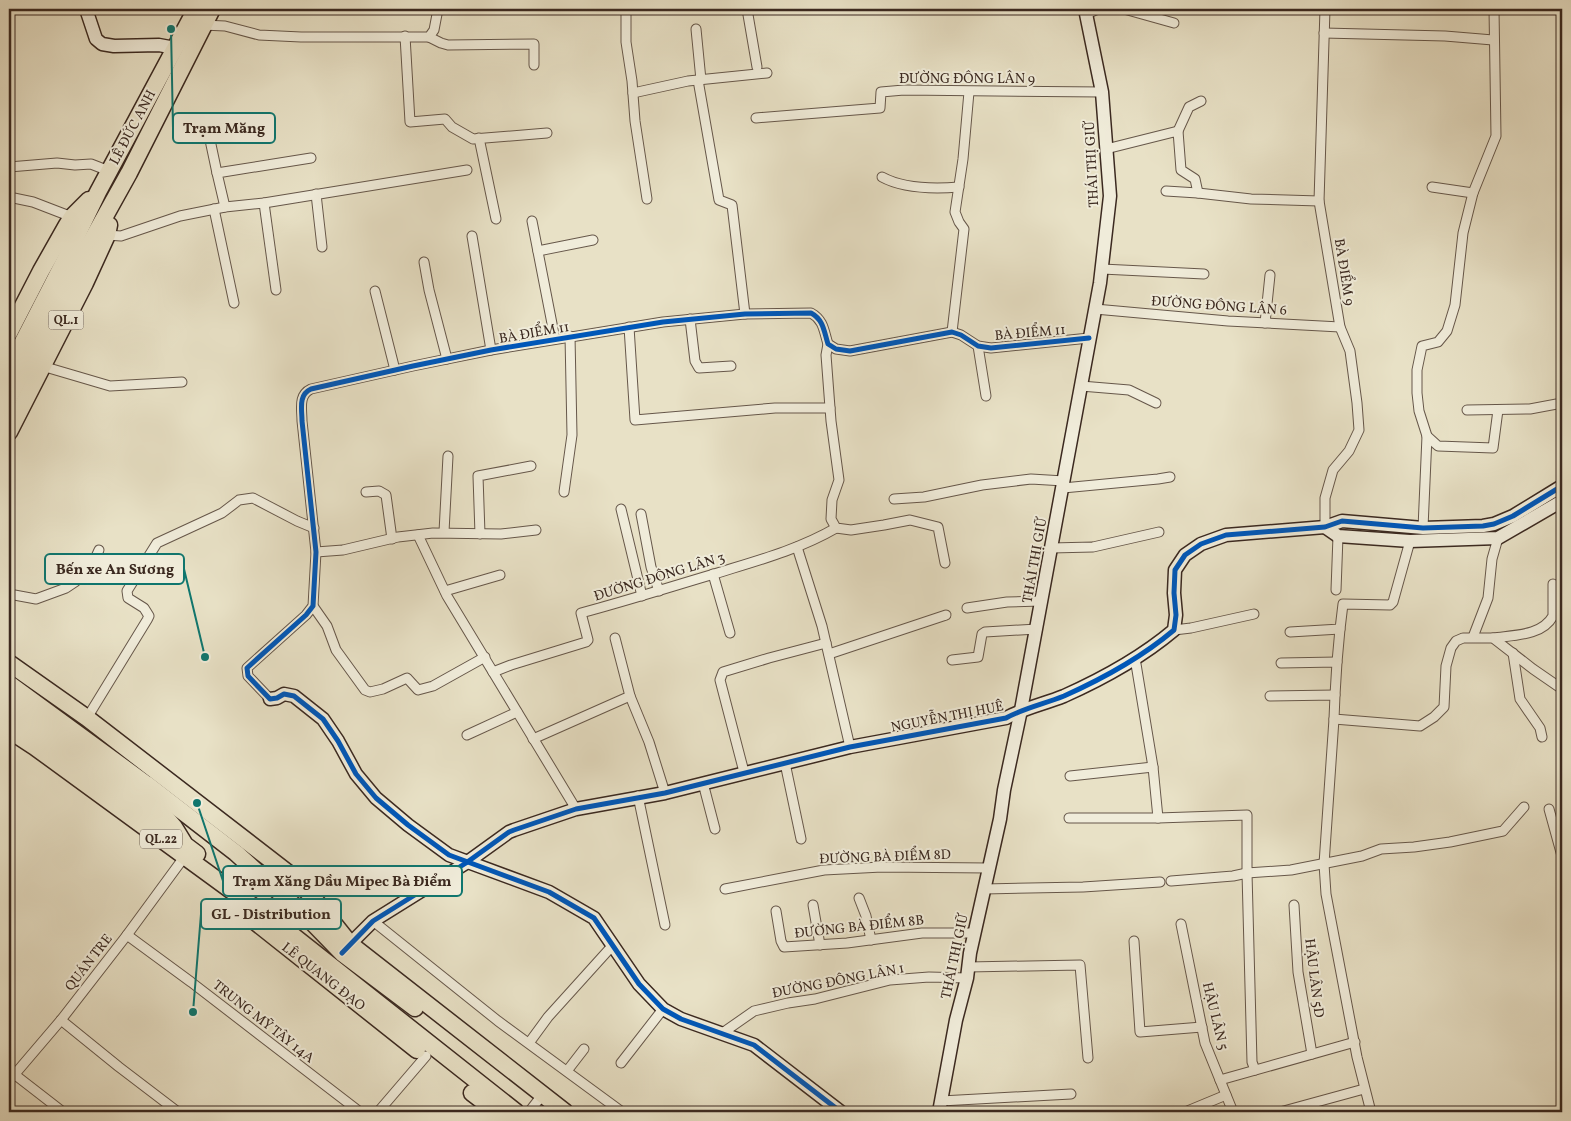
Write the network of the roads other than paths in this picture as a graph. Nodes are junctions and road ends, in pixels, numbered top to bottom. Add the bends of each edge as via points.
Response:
1 (86, 9) edge
2 (185, 9) edge
3 (227, 9) edge
4 (438, 9) edge
5 (626, 9) edge
6 (747, 9) edge
7 (1124, 9) edge
8 (1324, 9) edge
9 (1494, 9) edge
10 (1090, 10) edge
11 (205, 16) edge
12 (1174, 23) dead end
13 (696, 29) dead end
14 (1324, 32) junction
15 (405, 36) junction
16 (429, 37) junction
17 (1494, 40) junction
18 (178, 42) junction
19 (534, 65) dead end
20 (756, 67) dead end
21 (767, 73) dead end
22 (699, 80) junction
23 (633, 92) junction
24 (969, 92) junction
25 (1102, 92) junction
26 (1201, 101) dead end
27 (756, 118) dead end
28 (206, 121) dead end
29 (1178, 131) junction
30 (546, 133) dead end
31 (479, 138) junction
32 (1106, 149) junction
33 (311, 158) dead end
34 (9, 167) edge
35 (466, 170) dead end
36 (109, 171) junction
37 (217, 173) junction
38 (882, 177) dead end
39 (959, 187) junction
40 (1432, 187) dead end
41 (1166, 191) dead end
42 (98, 192) junction
43 (1198, 193) junction
44 (1473, 193) junction
45 (316, 194) junction
46 (9, 196) edge
47 (646, 199) dead end
48 (1320, 201) junction
49 (113, 203) junction
50 (264, 203) junction
51 (225, 207) junction
52 (214, 209) junction
53 (72, 217) junction
54 (496, 218) dead end
55 (532, 221) dead end
56 (107, 235) junction
57 (472, 236) dead end
58 (593, 240) dead end
59 (322, 247) dead end
60 (538, 251) junction
61 (73, 259) junction
62 (424, 262) dead end
63 (1102, 269) junction
64 (1204, 274) dead end
65 (1270, 276) dead end
66 (276, 290) dead end
67 (375, 291) dead end
68 (234, 303) dead end
69 (1095, 309) junction
70 (745, 314) junction
71 (690, 319) junction
72 (1265, 323) junction
73 (629, 327) junction
74 (1340, 327) junction
75 (952, 332) junction
76 (9, 333) edge
77 (570, 336) junction
78 (1089, 338) junction
79 (555, 339) junction
80 (828, 344) junction
81 (978, 346) junction
82 (491, 350) junction
83 (448, 359) junction
84 (42, 366) junction
85 (731, 366) dead end
86 (9, 368) edge
87 (395, 370) junction
88 (182, 382) dead end
89 (1081, 386) junction
90 (986, 396) dead end
91 (9, 398) edge
92 (1156, 402) dead end
93 (1562, 403) edge
94 (830, 408) junction
95 (1467, 410) dead end
96 (1498, 410) junction
97 (9, 432) edge
98 (1427, 436) junction
99 (448, 456) dead end
100 (531, 466) dead end
101 (1170, 476) dead end
102 (1063, 484) junction
103 (1562, 486) edge
104 (366, 492) dead end
105 (564, 492) dead end
106 (894, 499) dead end
107 (1562, 501) edge
108 (621, 509) dead end
109 (641, 514) dead end
110 (1325, 527) junction
111 (314, 528) junction
112 (836, 528) junction
113 (1423, 528) junction
114 (536, 530) dead end
115 (444, 532) junction
116 (1159, 532) dead end
117 (480, 534) junction
118 (418, 535) junction
119 (1338, 536) junction
120 (1498, 538) junction
121 (392, 539) junction
122 (1410, 541) junction
123 (796, 547) junction
124 (1051, 548) junction
125 (98, 550) dead end
126 (316, 552) junction
127 (945, 563) dead end
128 (713, 574) junction
129 (500, 575) dead end
130 (1553, 584) dead end
131 (1336, 590) dead end
132 (445, 591) junction
133 (659, 591) junction
134 (9, 594) edge
135 (642, 596) junction
136 (1041, 601) junction
137 (313, 606) junction
138 (967, 608) dead end
139 (1254, 614) dead end
140 (946, 615) dead end
141 (1036, 629) junction
142 (1340, 629) junction
143 (1174, 630) junction
144 (1290, 632) dead end
145 (730, 633) dead end
146 (1473, 637) junction
147 (615, 638) dead end
148 (1493, 638) junction
149 (826, 643) junction
150 (9, 652) edge
151 (1513, 653) junction
152 (829, 654) junction
153 (485, 657) junction
154 (1135, 658) junction
155 (952, 660) dead end
156 (1337, 662) junction
157 (9, 663) edge
158 (1281, 663) dead end
159 (493, 672) junction
160 (9, 683) edge
161 (39, 683) junction
162 (1562, 689) edge
163 (1335, 694) junction
164 (630, 696) junction
165 (1270, 696) dead end
166 (270, 699) joint
167 (9, 700) edge
168 (1022, 710) junction
169 (517, 712) junction
170 (9, 715) edge
171 (87, 718) junction
172 (1334, 719) junction
173 (9, 730) edge
174 (467, 735) dead end
175 (1542, 737) dead end
176 (533, 739) junction
177 (850, 747) junction
178 (785, 763) junction
179 (1153, 767) junction
180 (744, 772) junction
181 (1070, 776) dead end
182 (121, 778) junction
183 (158, 779) junction
184 (703, 783) junction
185 (665, 793) junction
186 (638, 796) junction
187 (1524, 806) dead end
188 (576, 809) junction
189 (1549, 809) dead end
190 (1069, 818) dead end
191 (1158, 818) junction
192 (715, 829) dead end
193 (801, 839) dead end
194 (262, 854) junction
195 (183, 855) junction
196 (1562, 856) edge
197 (466, 863) junction
198 (1324, 864) junction
199 (988, 868) junction
200 (1248, 873) junction
201 (1171, 880) dead end
202 (1160, 882) dead end
203 (725, 889) dead end
204 (984, 889) junction
205 (280, 892) junction
206 (859, 898) dead end
207 (813, 905) dead end
208 (1294, 905) dead end
209 (776, 911) dead end
210 (373, 921) junction
211 (1181, 924) dead end
212 (665, 925) dead end
213 (975, 932) junction
214 (127, 935) junction
215 (871, 940) junction
216 (1134, 941) dead end
217 (613, 945) junction
218 (820, 945) junction
219 (346, 948) junction
220 (968, 972) junction
221 (663, 1008) junction
222 (60, 1020) junction
223 (1202, 1027) junction
224 (721, 1034) junction
225 (1355, 1042) junction
226 (529, 1043) junction
227 (584, 1049) dead end
228 (1312, 1054) junction
229 (426, 1056) junction
230 (1088, 1058) dead end
231 (622, 1063) dead end
232 (1255, 1070) junction
233 (566, 1071) junction
234 (458, 1075) junction
235 (11, 1078) edge
236 (1220, 1080) junction
237 (1364, 1089) junction
238 (1071, 1094) dead end
239 (1226, 1095) junction
240 (537, 1102) edge
241 (940, 1107) edge
242 (64, 1112) edge
243 (178, 1112) edge
244 (360, 1112) edge
245 (378, 1112) edge
246 (497, 1112) edge
247 (516, 1112) edge
248 (552, 1112) edge
249 (565, 1112) edge
250 (622, 1112) edge
251 (841, 1112) edge
252 (1185, 1112) edge
253 (1234, 1112) edge
254 (1280, 1112) edge
255 (1371, 1112) edge

1 - 18 street via 96,39 102,44
2 - 18 highway, LÊ ĐỨC ANH / QL.1 via 181,15
3 - 11 highway
4 - 16 street via 434,30
5 - 23 street via 626,42
6 - 20 street
7 - 12 street
8 - 14 street, BÀ ĐIỂM 9
9 - 17 street
10 - 25 street, THÁI THỊ GIỮ
11 - 15 street via 225,26 259,35
11 - 18 highway, LÊ ĐỨC ANH / QL.1
11 - 49 highway, LÊ ĐỨC ANH / QL.1
13 - 22 street
14 - 17 street
14 - 48 street, BÀ ĐIỂM 9
15 - 16 street
15 - 31 street via 410,122 445,119 473,139
16 - 19 street via 448,45 534,44
17 - 44 street via 1496,136
18 - 36 highway, LÊ ĐỨC ANH / QL.1
21 - 22 street
22 - 23 street
22 - 70 street via 720,200 732,205
23 - 47 street
24 - 25 street, ĐƯỜNG ĐÔNG LÂN 9
24 - 27 street, ĐƯỜNG ĐÔNG LÂN 9 via 881,92 880,108
24 - 39 street
25 - 32 street, THÁI THỊ GIỮ
26 - 29 street via 1189,107
28 - 37 street
29 - 32 street
29 - 43 street via 1181,170 1194,179
30 - 31 street
31 - 54 street
32 - 63 street, THÁI THỊ GIỮ via 1110,196
33 - 37 street
34 - 36 street via 91,164
35 - 45 street
36 - 42 highway, LÊ ĐỨC ANH / QL.1
37 - 51 street
38 - 39 street via 894,184
39 - 75 street via 956,212 964,229
40 - 44 street
41 - 43 street
42 - 53 highway, LÊ ĐỨC ANH / QL.1
42 - 61 highway, LÊ ĐỨC ANH / QL.1
43 - 48 street via 1251,199
44 - 98 street via 1463,233 1455,305 1447,331 1438,342 1422,346 1416,370 1419,411
45 - 50 street
45 - 59 street
46 - 53 street
48 - 74 street, BÀ ĐIỂM 9
49 - 56 highway, LÊ ĐỨC ANH / QL.1
49 - 61 highway, LÊ ĐỨC ANH / QL.1
50 - 51 street
50 - 66 street
51 - 52 street
52 - 56 street via 180,216 121,236
52 - 68 street
53 - 76 highway, LÊ ĐỨC ANH / QL.1
55 - 60 street
56 - 84 highway, LÊ ĐỨC ANH / QL.1
57 - 82 street
58 - 60 street
60 - 79 street
61 - 86 highway, QL.1
61 - 91 highway, QL.1
62 - 83 street
63 - 64 street
63 - 69 street, THÁI THỊ GIỮ
65 - 72 street
67 - 87 street
69 - 72 street, ĐƯỜNG ĐÔNG LÂN 6
69 - 78 street, THÁI THỊ GIỮ
70 - 71 street, BÀ ĐIỂM 11
70 - 80 street, BÀ ĐIỂM 11 via 811,313 822,323
71 - 73 street, BÀ ĐIỂM 11
71 - 85 street via 697,366
72 - 74 street, ĐƯỜNG ĐÔNG LÂN 6
73 - 77 street, BÀ ĐIỂM 11
73 - 94 street via 635,420 775,408
74 - 110 street, BÀ ĐIỂM 9 via 1350,351 1359,430 1350,451 1333,470 1324,498
75 - 80 street via 850,351 836,350
75 - 81 street, BÀ ĐIỂM 11
77 - 79 street, BÀ ĐIỂM 11
77 - 105 street via 572,435
78 - 81 street, BÀ ĐIỂM 11 via 991,348
78 - 89 street, THÁI THỊ GIỮ
79 - 82 street, BÀ ĐIỂM 11
80 - 94 street
81 - 90 street
82 - 83 street, BÀ ĐIỂM 11
83 - 87 street, BÀ ĐIỂM 11
84 - 88 street via 110,386
84 - 97 highway, LÊ ĐỨC ANH / QL.1
87 - 111 street, BÀ ĐIỂM 11 via 311,389 301,399
89 - 92 street via 1129,390
89 - 102 street, THÁI THỊ GIỮ
93 - 96 street
94 - 112 street via 840,480 832,500 831,519
95 - 96 street
96 - 98 street via 1493,448 1438,446
98 - 113 street
99 - 115 street
100 - 117 street via 478,476
101 - 102 street
102 - 106 street via 1031,479 982,484 924,498
102 - 124 street, THÁI THỊ GIỮ
103 - 113 street via 1494,524
104 - 121 street via 380,491 386,496
107 - 120 street
108 - 135 street
109 - 133 street
110 - 113 street via 1342,521
110 - 119 street
110 - 143 street via 1226,535 1201,544 1184,555 1175,570
111 - 126 street, BÀ ĐIỂM 11
111 - 171 street via 253,498 239,500 222,513 157,543 127,591 128,598 144,608 147,620
112 - 123 street, ĐƯỜNG ĐÔNG LÂN 3
112 - 127 street via 851,530 910,520 938,528
114 - 117 street
115 - 117 street
115 - 118 street
116 - 124 street via 1093,547
118 - 121 street
118 - 132 street
119 - 122 street
119 - 131 street
120 - 122 street
120 - 146 street via 1488,598
121 - 126 street via 343,550
122 - 142 street via 1393,602 1390,605 1343,604
123 - 128 street, ĐƯỜNG ĐÔNG LÂN 3
123 - 149 street
124 - 136 street, THÁI THỊ GIỮ
125 - 134 street via 86,571 66,588 36,599
126 - 137 street, BÀ ĐIỂM 11
128 - 133 street, ĐƯỜNG ĐÔNG LÂN 3
128 - 145 street
129 - 132 street
130 - 148 street via 1553,616 1544,628
132 - 153 street
133 - 135 street, ĐƯỜNG ĐÔNG LÂN 3
135 - 159 street, ĐƯỜNG ĐÔNG LÂN 3 via 581,613 586,642
136 - 138 street
136 - 141 street, THÁI THỊ GIỮ
137 - 153 street via 327,626 336,650 365,690 370,692 407,678 418,690 433,686
137 - 166 street via 247,668 248,676
139 - 143 street
140 - 152 street
141 - 155 street via 985,632 978,657
141 - 168 street, THÁI THỊ GIỮ
142 - 144 street
142 - 156 street
143 - 154 street, NGUYỄN THỊ HUÊ
146 - 148 street
146 - 172 street via 1456,641 1451,648 1446,666 1444,707 1427,722 1420,726
147 - 164 street
148 - 151 street
149 - 152 street
149 - 180 street via 723,672 720,680
150 - 161 highway, LÊ QUANG ĐẠO / QL.22 via 30,666
151 - 162 street
151 - 175 street via 1520,699 1540,728
152 - 177 street
153 - 159 street
154 - 168 street, NGUYỄN THỊ HUÊ via 1063,696
154 - 179 street
156 - 158 street
156 - 163 street
157 - 161 highway, LÊ QUANG ĐẠO / QL.22
159 - 169 street
160 - 183 main road
161 - 171 highway, LÊ QUANG ĐẠO / QL.22
163 - 165 street
163 - 172 street
164 - 176 street
164 - 185 street
166 - 197 street via 284,694 294,696 323,719 356,774 376,798 449,855
167 - 182 highway, LÊ QUANG ĐẠO
168 - 177 street, NGUYỄN THỊ HUÊ via 1006,718
168 - 199 street, THÁI THỊ GIỮ
169 - 174 street
169 - 176 street
170 - 195 main road via 84,768
171 - 183 highway, LÊ QUANG ĐẠO / QL.22
172 - 198 street
173 - 195 highway, LÊ QUANG ĐẠO / QL.22 via 35,747 60,773
176 - 188 street
177 - 178 street, NGUYỄN THỊ HUÊ
178 - 180 street, NGUYỄN THỊ HUÊ
178 - 193 street
179 - 181 street
179 - 191 street
180 - 184 street, NGUYỄN THỊ HUÊ
182 - 183 highway, LÊ QUANG ĐẠO / QL.22
182 - 195 highway, LÊ QUANG ĐẠO / QL.22 via 174,827
183 - 194 highway, LÊ QUANG ĐẠO / QL.22
183 - 205 highway, LÊ QUANG ĐẠO / QL.22
184 - 185 street, NGUYỄN THỊ HUÊ
184 - 192 street
185 - 186 street, NGUYỄN THỊ HUÊ
186 - 188 street, NGUYỄN THỊ HUÊ
186 - 212 street
187 - 198 street via 1503,831 1414,847 1381,849
188 - 197 street, NGUYỄN THỊ HUÊ via 509,832
189 - 196 street
190 - 191 street
191 - 200 street via 1247,815
194 - 205 highway
194 - 219 highway, LÊ QUANG ĐẠO / QL.22 via 314,899
195 - 214 street, QUÁN TRE
195 - 229 highway, LÊ QUANG ĐẠO / QL.22
195 - 234 highway, LÊ QUANG ĐẠO / QL.22 via 232,880 287,931
197 - 210 street, NGUYỄN THỊ HUÊ
197 - 217 street via 549,892 594,918
198 - 200 street
198 - 225 street via 1326,894
199 - 203 street, ĐƯỜNG BÀ ĐIỂM 8D via 824,870
199 - 204 street, THÁI THỊ GIỮ
200 - 201 street
200 - 232 street via 1252,1062
202 - 204 street
204 - 213 street, THÁI THỊ GIỮ
205 - 219 highway, LÊ QUANG ĐẠO / QL.22
206 - 215 street
207 - 218 street
208 - 228 street, HẬU LÂN 5D via 1298,972
209 - 218 street, ĐƯỜNG BÀ ĐIỂM 8B via 780,941 784,947
210 - 219 street, NGUYỄN THỊ HUÊ
210 - 226 street
211 - 223 street, HẬU LÂN 5
213 - 215 street, ĐƯỜNG BÀ ĐIỂM 8B via 922,932
213 - 220 street, THÁI THỊ GIỮ
214 - 222 street, QUÁN TRE
214 - 244 street, TRUNG MỸ TÂY 14A
215 - 218 street, ĐƯỜNG BÀ ĐIỂM 8B
216 - 223 street via 1140,1032
217 - 221 street via 639,984
217 - 226 street via 548,1016
219 - 240 highway, LÊ QUANG ĐẠO / QL.22
220 - 224 street, ĐƯỜNG ĐÔNG LÂN 1 via 890,980 815,1000 788,1003 754,1012
220 - 230 street, ĐƯỜNG ĐÔNG LÂN 1 via 1080,965
220 - 241 street, THÁI THỊ GIỮ
221 - 224 street via 681,1020
221 - 231 street
222 - 235 street, QUÁN TRE
222 - 243 street
223 - 236 street, HẬU LÂN 5
224 - 251 street via 754,1045
225 - 228 street
225 - 237 street
226 - 233 street
227 - 233 street
228 - 232 street
229 - 234 highway, LÊ QUANG ĐẠO / QL.22
229 - 245 street
232 - 236 street
233 - 250 street
234 - 246 highway, LÊ QUANG ĐẠO / QL.22
234 - 247 highway, LÊ QUANG ĐẠO / QL.22
235 - 242 street
236 - 239 street, HẬU LÂN 5
237 - 254 street
237 - 255 street
238 - 241 street
239 - 252 street
239 - 253 street, HẬU LÂN 5
240 - 248 highway, LÊ QUANG ĐẠO / QL.22
240 - 249 highway, LÊ QUANG ĐẠO / QL.22

